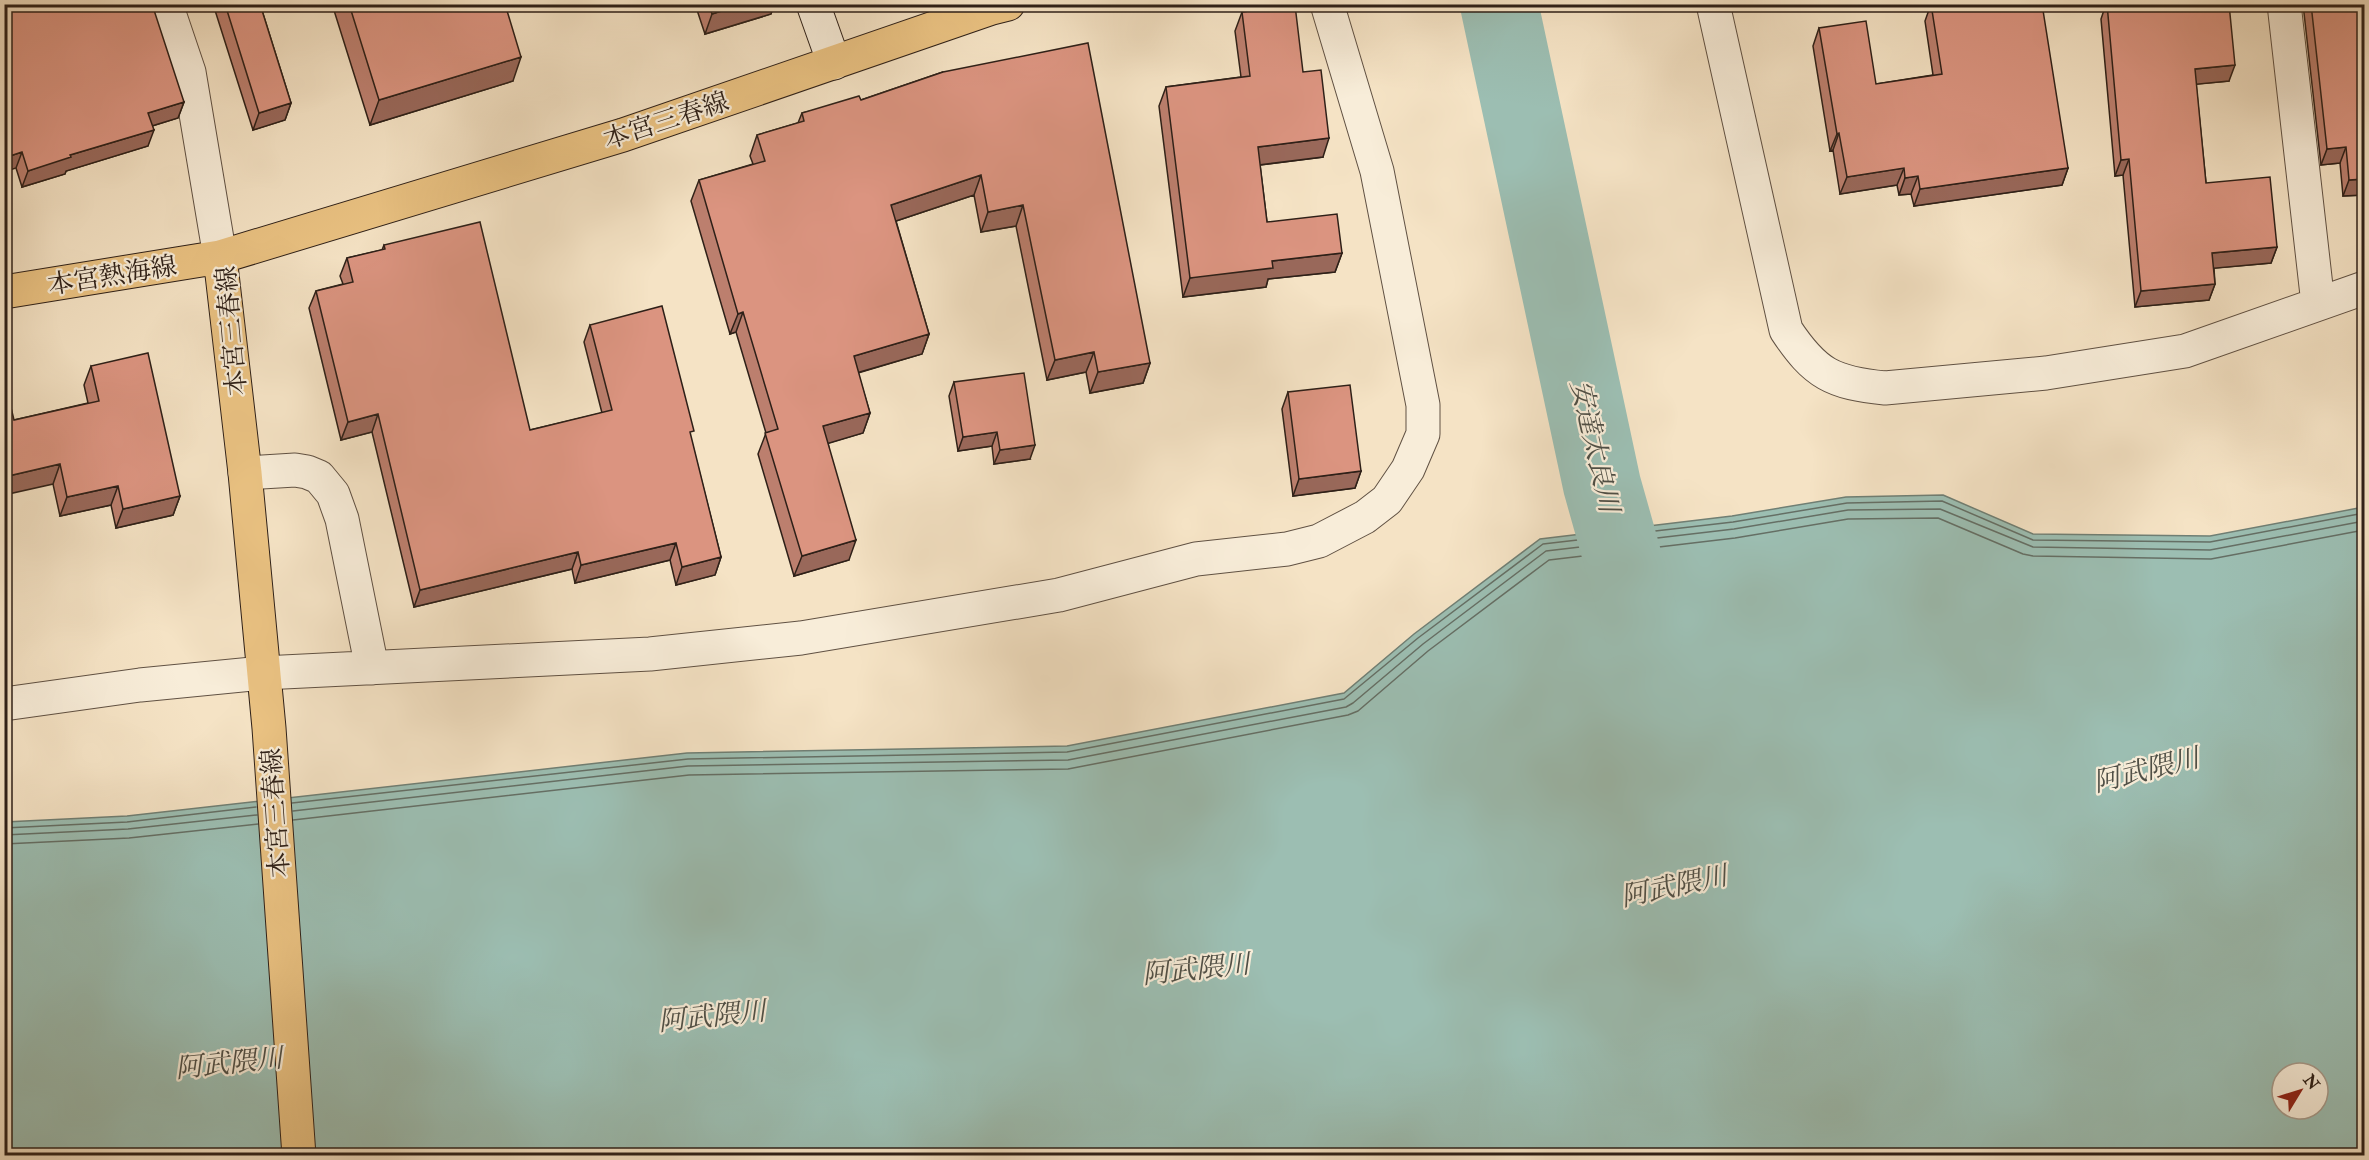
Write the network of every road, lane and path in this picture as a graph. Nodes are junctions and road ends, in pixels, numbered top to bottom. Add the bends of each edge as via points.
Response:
1 (166, 4) edge
2 (813, 4) edge
3 (1008, 4) edge
4 (1327, 4) edge
5 (1713, 4) edge
6 (2284, 4) edge
7 (834, 63) junction
8 (219, 257) junction
9 (2364, 288) edge
10 (4, 292) edge
11 (2318, 304) junction
12 (245, 473) junction
13 (372, 668) junction
14 (263, 673) junction
15 (4, 704) edge
16 (299, 1155) edge

1 - 8 street via 189,72
2 - 7 street
3 - 7 main road, 本宮三春線
4 - 13 street via 1377,171 1423,405 1422,434 1408,469 1387,500 1365,517 1319,541 1287,549 1196,559 1059,595 801,638 650,654
5 - 11 street via 1786,330 1817,369 1836,379 1885,388 2058,371 2185,351
6 - 11 street
7 - 8 main road, 本宮三春線 via 623,135
8 - 10 main road, 本宮熱海線
8 - 12 main road, 本宮三春線
9 - 11 street
12 - 13 street via 307,472 320,477 333,494 342,519
12 - 14 main road, 本宮三春線
13 - 14 street
14 - 15 street
14 - 16 main road, 本宮三春線

